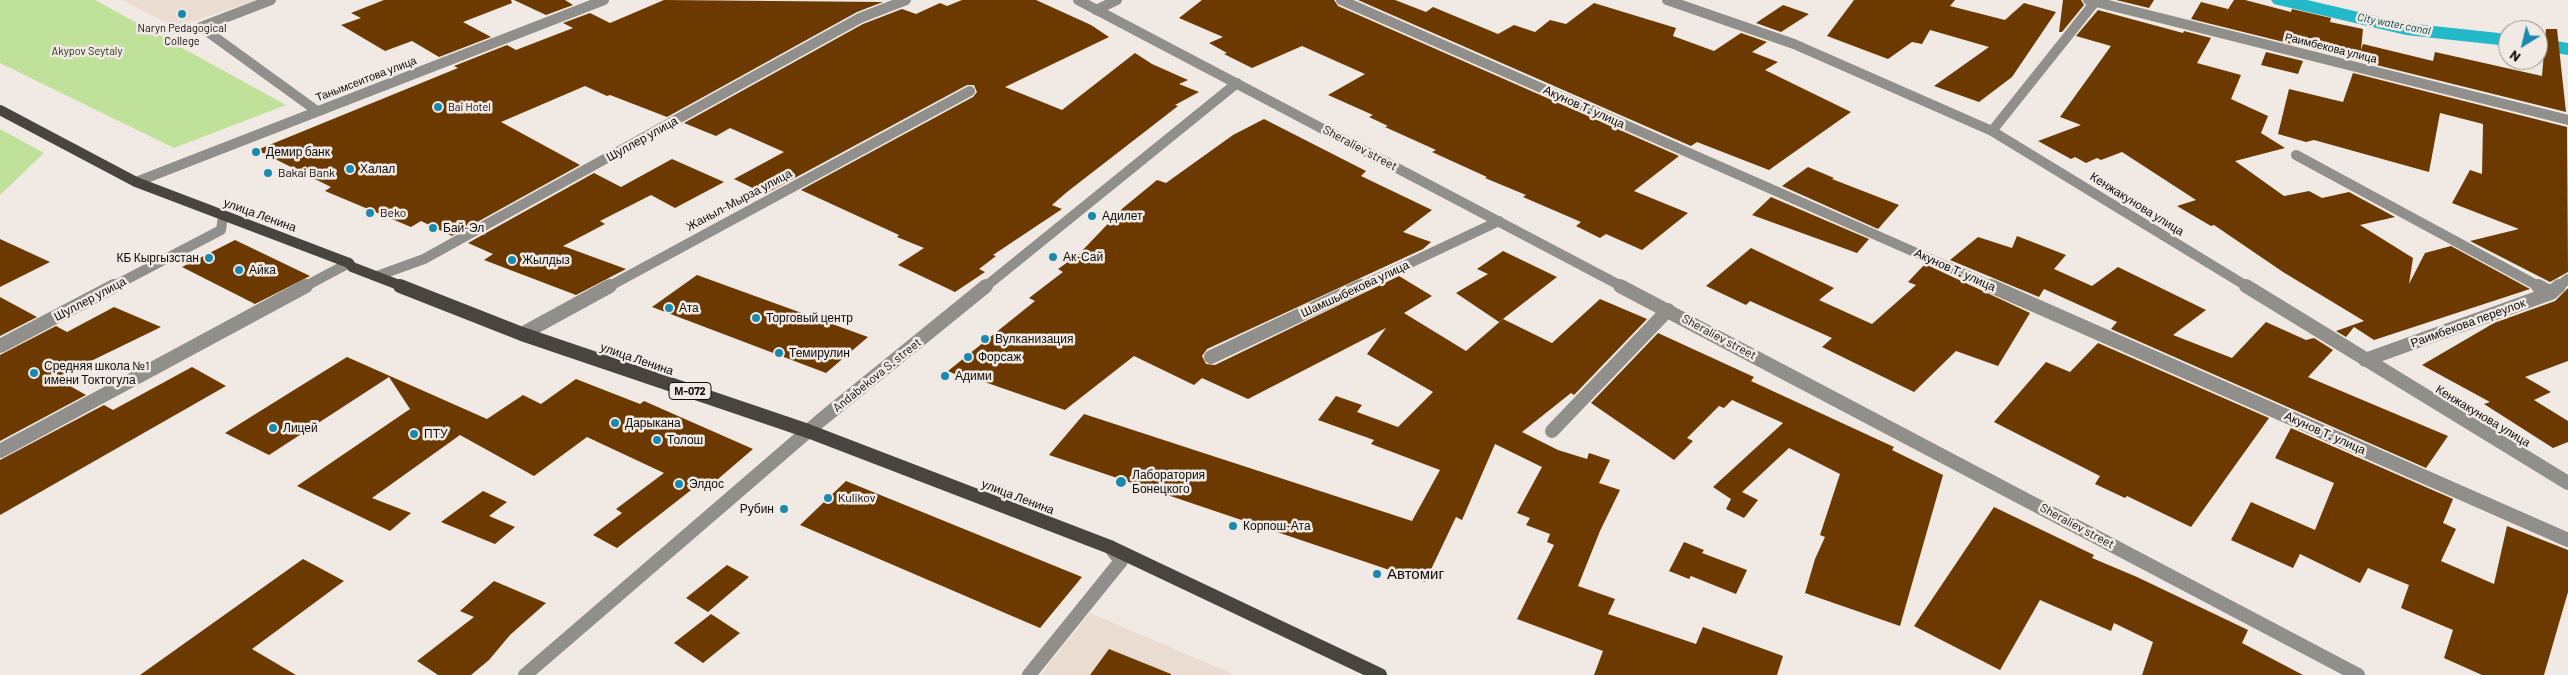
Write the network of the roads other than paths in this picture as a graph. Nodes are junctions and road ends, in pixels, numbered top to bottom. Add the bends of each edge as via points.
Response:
1 (271, 0) edge
2 (604, 0) edge
3 (906, 0) edge
4 (1078, 0) edge
5 (1117, 0) edge
6 (1341, 0) edge
7 (1667, 0) edge
8 (2091, 1) edge
9 (1096, 10) junction
10 (1237, 83) junction
11 (970, 91) dead end
12 (0, 110) edge
13 (317, 111) junction
14 (2568, 120) edge
15 (1992, 131) junction
16 (2296, 156) dead end
17 (136, 182) junction
18 (223, 216) junction
19 (1499, 221) junction
20 (349, 263) junction
21 (377, 276) junction
22 (2568, 279) edge
23 (2551, 293) junction
24 (1668, 310) junction
25 (522, 334) junction
26 (0, 346) edge
27 (1211, 356) dead end
28 (2365, 360) junction
29 (808, 431) junction
30 (1552, 431) dead end
31 (0, 451) edge
32 (2568, 484) edge
33 (2568, 540) edge
34 (1110, 547) junction
35 (525, 675) edge
36 (1029, 675) edge
37 (1380, 675) edge
38 (2358, 675) edge

1 - 13 street via 200,28
2 - 13 street, Танымсеитова улица
3 - 21 street, Шуллер улица via 860,18 424,259
4 - 9 street, Sheraliev street
5 - 9 street
6 - 33 street, Акунов Т. улица
7 - 15 street, Кенжакунова улица via 1794,44
8 - 14 street, Раимбекова улица
8 - 15 street
9 - 10 street, Sheraliev street
10 - 19 street, Sheraliev street
10 - 29 street, Andabekova S. street
11 - 25 street, Жаныл-Мырза улица
12 - 17 main road, улица Ленина / М-072
13 - 17 street, Танымсеитова улица
15 - 28 street, Кенжакунова улица
16 - 23 street
17 - 18 main road, улица Ленина / М-072
18 - 20 main road, улица Ленина / М-072
18 - 26 street, Шуллер улица via 221,230
19 - 24 street, Sheraliev street
19 - 27 street, Шамшыбекова улица
20 - 21 main road, улица Ленина / М-072
20 - 31 street
21 - 25 main road, улица Ленина / М-072
22 - 23 street, Раимбекова переулок
23 - 28 street, Раимбекова переулок
24 - 30 street
24 - 38 street, Sheraliev street
25 - 29 main road, улица Ленина / М-072
28 - 32 street, Кенжакунова улица
29 - 34 main road, улица Ленина / М-072
29 - 35 street, Andabekova S. street
34 - 36 street via 1121,561
34 - 37 main road, улица Ленина / М-072

